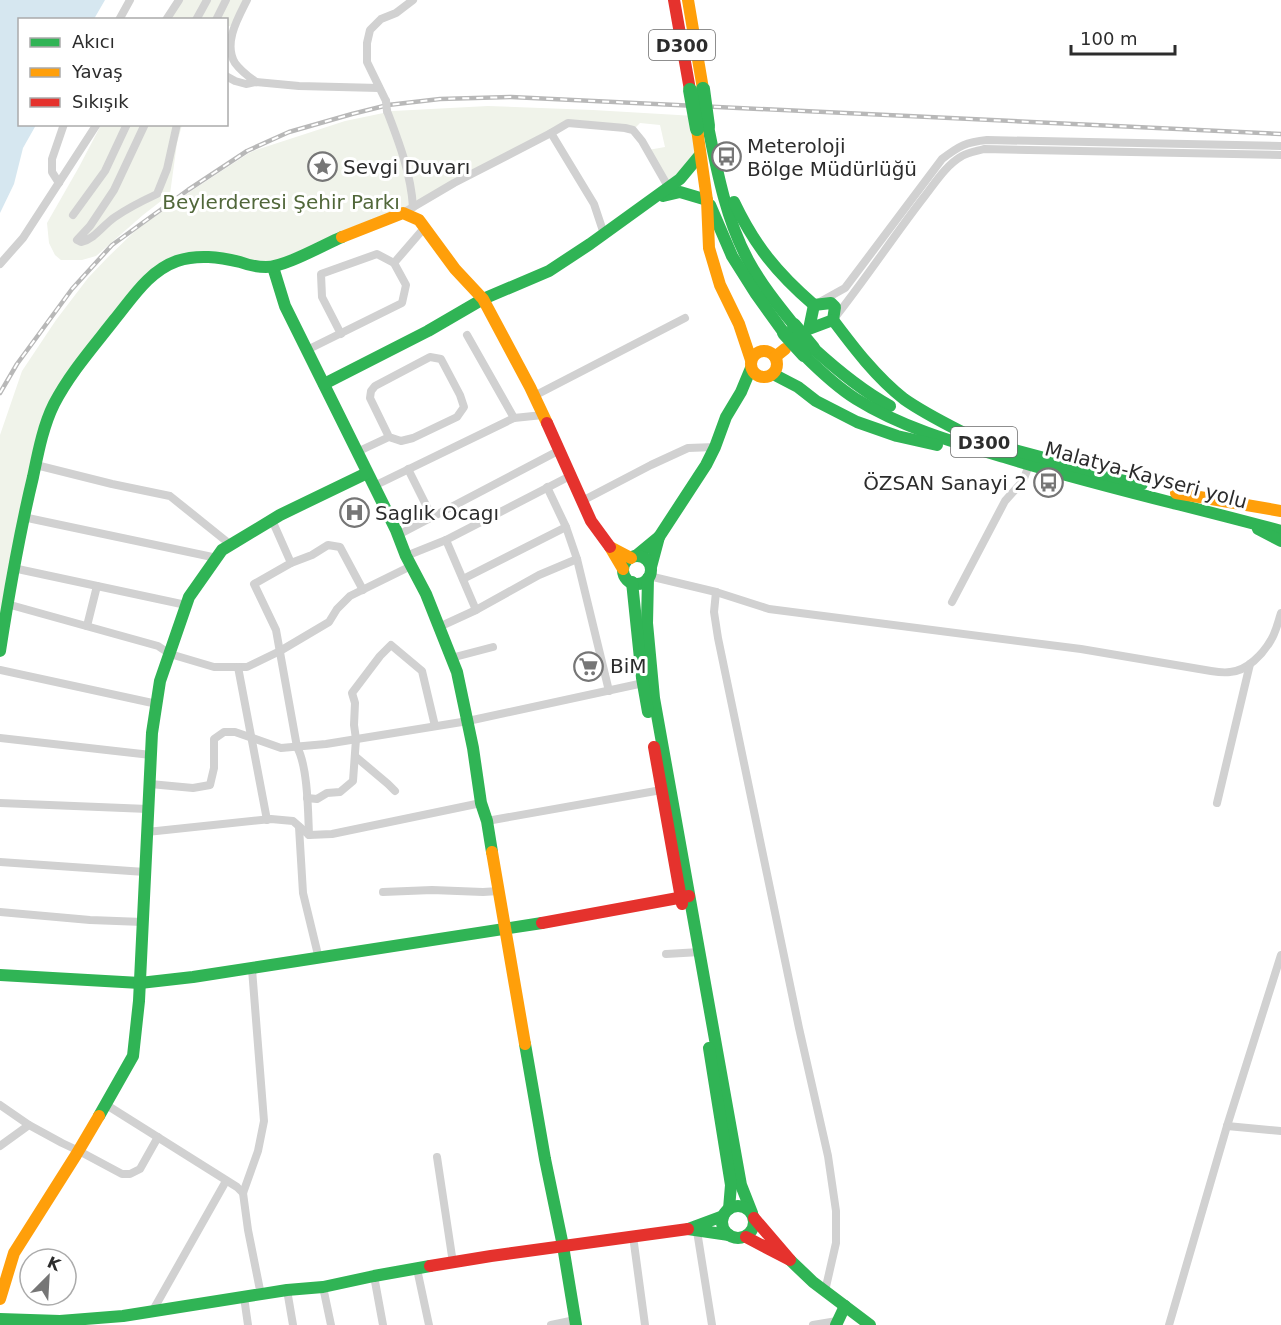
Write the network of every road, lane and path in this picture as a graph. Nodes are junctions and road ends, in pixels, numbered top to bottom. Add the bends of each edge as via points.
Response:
1 (130, 0) edge
2 (179, 0) edge
3 (207, 0) edge
4 (226, 0) edge
5 (247, 0) edge
6 (413, 0) edge
7 (674, 0) edge
8 (688, 0) edge
9 (120, 18) edge
10 (167, 18) edge
11 (197, 18) edge
12 (217, 18) edge
13 (236, 25) junction
14 (228, 27) edge
15 (230, 59) edge
16 (228, 77) edge
17 (256, 82) junction
18 (379, 88) junction
19 (696, 90) junction
20 (63, 126) edge
21 (96, 126) edge
22 (126, 126) edge
23 (144, 126) edge
24 (177, 126) edge
25 (702, 127) junction
26 (551, 133) junction
27 (1281, 146) edge
28 (700, 154) junction
29 (1281, 155) edge
30 (714, 159) junction
31 (59, 183) junction
32 (670, 190) junction
33 (706, 200) junction
34 (408, 210) junction
35 (73, 215) dead end
36 (425, 227) junction
37 (604, 234) junction
38 (394, 263) junction
39 (0, 264) edge
40 (273, 267) junction
41 (483, 299) junction
42 (814, 305) junction
43 (685, 318) dead end
44 (833, 320) junction
45 (789, 329) junction
46 (341, 334) junction
47 (467, 335) dead end
48 (307, 350) junction
49 (809, 351) junction
50 (759, 370) junction
51 (324, 384) junction
52 (534, 396) junction
53 (543, 415) junction
54 (514, 418) junction
55 (389, 437) junction
56 (981, 442) junction
57 (715, 447) junction
58 (558, 451) junction
59 (357, 452) junction
60 (36, 465) junction
61 (1029, 465) junction
62 (408, 469) junction
63 (570, 477) junction
64 (370, 479) junction
65 (547, 487) junction
66 (1176, 493) junction
67 (582, 501) junction
68 (1281, 511) edge
69 (23, 517) junction
70 (432, 517) junction
71 (1238, 519) junction
72 (272, 520) junction
73 (1281, 521) edge
74 (566, 527) junction
75 (1281, 531) edge
76 (398, 535) junction
77 (659, 537) junction
78 (446, 540) junction
79 (1281, 541) edge
80 (231, 545) junction
81 (217, 558) junction
82 (577, 559) junction
83 (409, 561) junction
84 (630, 561) junction
85 (291, 563) junction
86 (13, 568) junction
87 (649, 574) junction
88 (463, 579) junction
89 (632, 582) junction
90 (97, 586) junction
91 (363, 590) junction
92 (716, 592) junction
93 (952, 602) dead end
94 (7, 604) junction
95 (186, 605) junction
96 (476, 610) junction
97 (1281, 613) edge
98 (87, 626) junction
99 (439, 627) junction
100 (493, 647) dead end
101 (0, 651) edge
102 (280, 651) junction
103 (170, 654) junction
104 (451, 658) junction
105 (1250, 664) junction
106 (238, 667) junction
107 (0, 670) edge
108 (647, 682) junction
109 (609, 691) junction
110 (157, 704) junction
111 (249, 721) junction
112 (468, 721) junction
113 (435, 726) junction
114 (235, 732) junction
115 (252, 737) junction
116 (0, 738) edge
117 (356, 739) junction
118 (297, 747) junction
119 (151, 755) junction
120 (356, 757) junction
121 (150, 784) junction
122 (665, 789) junction
123 (395, 791) dead end
124 (307, 798) junction
125 (0, 803) edge
126 (481, 803) junction
127 (1217, 803) dead end
128 (148, 809) junction
129 (267, 820) junction
130 (487, 820) junction
131 (299, 827) junction
132 (147, 832) junction
133 (309, 835) junction
134 (0, 862) edge
135 (145, 872) junction
136 (499, 891) junction
137 (384, 892) dead end
138 (685, 897) junction
139 (0, 912) edge
140 (143, 922) junction
141 (506, 930) junction
142 (696, 952) junction
143 (666, 954) dead end
144 (1281, 955) edge
145 (319, 959) junction
146 (252, 969) junction
147 (0, 975) edge
148 (140, 983) junction
149 (105, 1104) junction
150 (0, 1105) edge
151 (29, 1125) junction
152 (1227, 1126) junction
153 (1281, 1131) edge
154 (158, 1137) junction
155 (0, 1146) edge
156 (79, 1150) junction
157 (437, 1157) dead end
158 (226, 1181) junction
159 (243, 1193) junction
160 (726, 1212) junction
161 (753, 1215) junction
162 (693, 1230) junction
163 (729, 1235) junction
164 (633, 1236) junction
165 (746, 1237) junction
166 (563, 1246) junction
167 (790, 1260) junction
168 (453, 1263) junction
169 (417, 1269) junction
170 (374, 1276) junction
171 (323, 1287) junction
172 (287, 1290) junction
173 (825, 1291) junction
174 (261, 1294) junction
175 (244, 1297) junction
176 (0, 1299) edge
177 (845, 1306) junction
178 (152, 1312) junction
179 (0, 1319) edge
180 (123, 1321) edge
181 (575, 1322) edge
182 (836, 1323) edge
183 (864, 1323) edge
184 (248, 1325) edge
185 (293, 1325) edge
186 (331, 1325) edge
187 (383, 1325) edge
188 (429, 1325) edge
189 (551, 1325) edge
190 (645, 1325) edge
191 (712, 1325) edge
192 (813, 1325) edge
193 (1169, 1325) edge

1 - 9 street
2 - 10 street
3 - 11 street
4 - 12 street
5 - 13 street
6 - 18 street via 370,30 367,62
7 - 19 main road, Malatya-Kayseri yolu / D300
8 - 19 main road, D300
13 - 14 street
13 - 15 street
15 - 17 street
16 - 17 street via 246,84
17 - 18 street
18 - 34 street, bridge via 412,189
19 - 25 main road, Malatya-Kayseri yolu / D300, bridge
20 - 31 street via 52,159 52,172
21 - 31 street
22 - 35 street via 105,171
23 - 24 street via 114,190 77,240 81,243 133,205 157,194
25 - 28 main road, Malatya-Kayseri yolu / D300
25 - 30 main road, D300
26 - 32 street via 568,123 633,130
26 - 34 street
26 - 37 street via 594,204
27 - 42 street via 974,141 942,159 845,288
28 - 32 main road
28 - 33 main road, Malatya-Kayseri yolu / D300
29 - 44 street via 984,149 963,154 908,218
30 - 42 main road via 739,213 764,253
30 - 45 main road, D300 via 745,254
31 - 39 street via 23,238
32 - 33 main road
32 - 37 main road
33 - 45 main road, Malatya-Kayseri yolu / D300 via 713,207 732,256 756,294
33 - 50 main road via 709,248 720,285
34 - 36 main road
34 - 40 main road
36 - 38 street
36 - 41 main road
37 - 41 main road via 549,271
38 - 46 street via 406,285 402,303
38 - 46 street via 377,254 321,274 322,297
40 - 48 main road via 285,306
40 - 60 main road via 202,256 167,265 153,274 68,380 48,418
41 - 51 main road
41 - 52 main road
42 - 44 main road via 831,303 836,307
42 - 44 main road via 809,329
43 - 52 street
44 - 56 main road via 898,394
45 - 49 main road, Malatya-Kayseri yolu / D300, bridge
46 - 48 street
47 - 54 street
48 - 51 main road
49 - 56 main road, D300 via 878,400
49 - 61 main road, Malatya-Kayseri yolu / D300 via 830,380 875,410 925,433
50 - 50 main road via 777,366 780,353 756,353
50 - 57 main road via 726,417
50 - 61 main road via 867,426
51 - 59 main road
52 - 53 main road
53 - 54 street
53 - 58 main road
54 - 62 street
55 - 55 street via 370,398 371,391 430,357 441,359 464,407 457,417 413,438 401,441
55 - 59 street
56 - 66 main road, D300
57 - 67 street via 688,448
57 - 77 main road
58 - 63 main road
58 - 70 street
59 - 64 main road
60 - 69 main road
60 - 80 street via 170,496
61 - 71 main road, Malatya-Kayseri yolu / D300
61 - 93 street via 1023,481 1005,501
62 - 64 street
62 - 70 street
63 - 65 street
63 - 67 main road
64 - 72 main road
64 - 76 main road
65 - 74 street
65 - 78 street
66 - 68 main road
66 - 73 main road, D300
67 - 84 main road via 610,547
69 - 81 street
69 - 86 main road
70 - 76 street
71 - 75 main road, Malatya-Kayseri yolu / D300
71 - 79 main road
72 - 80 main road
72 - 85 street
74 - 82 street
74 - 88 street
76 - 83 main road
77 - 84 main road
77 - 87 main road
78 - 83 street
78 - 88 street
80 - 81 main road
81 - 95 main road
82 - 96 street
82 - 109 street
83 - 91 street
83 - 99 main road
84 - 87 main road via 645,558
84 - 89 main road via 625,576
85 - 91 street via 328,544 340,547
85 - 102 street via 254,584 276,630
86 - 90 street
86 - 94 main road
87 - 89 main road via 641,583
87 - 92 street
87 - 108 main road
88 - 96 street
89 - 108 main road
90 - 95 street
90 - 98 street
91 - 102 street via 350,596 329,622
92 - 105 street via 770,609 1082,649 1211,671 1232,672
92 - 173 street via 718,638 828,1156 836,1210 836,1243
94 - 98 street
94 - 101 main road
95 - 103 main road
96 - 99 street
97 - 105 street via 1270,642
98 - 103 street via 158,646
99 - 104 main road
100 - 104 street
102 - 106 street via 247,667
102 - 118 street
103 - 106 street via 214,667
103 - 110 main road
104 - 112 main road
105 - 127 street
106 - 111 street
107 - 110 street
108 - 109 street
108 - 122 main road
109 - 112 street
110 - 119 main road
111 - 114 street
111 - 115 street
112 - 113 street
112 - 126 main road
113 - 117 street
113 - 117 street via 422,671 391,645 352,693
114 - 115 street
114 - 121 street via 224,732 214,739 210,785 193,788
115 - 118 street via 281,748
115 - 129 street
116 - 119 street
117 - 118 street
117 - 120 street
118 - 124 street
119 - 121 main road
120 - 123 street
120 - 124 street via 353,781 340,792
121 - 128 main road
122 - 130 street
122 - 138 main road
124 - 133 street
125 - 128 street
126 - 130 main road
126 - 133 street via 332,834
128 - 132 main road
129 - 131 street via 293,821
129 - 132 street
130 - 136 main road
131 - 133 street
131 - 145 street via 303,893
132 - 135 main road
134 - 135 street
135 - 140 main road
136 - 137 street
136 - 141 main road
138 - 141 main road
138 - 142 main road
139 - 140 street
140 - 148 main road
141 - 145 main road
141 - 166 main road
142 - 143 street
142 - 160 main road via 731,1185
142 - 161 main road via 741,1185
144 - 152 street
145 - 146 main road
146 - 148 main road
146 - 159 street via 264,1121
147 - 148 main road
148 - 149 main road via 133,1056
149 - 154 street
149 - 156 main road
150 - 151 street
151 - 155 street
151 - 156 street
152 - 153 street
152 - 193 street
154 - 156 street via 140,1169 130,1174 122,1174
154 - 158 street
156 - 176 main road via 14,1253
157 - 168 street
158 - 159 street
158 - 178 street
159 - 174 street
160 - 161 main road via 741,1206
160 - 162 main road
160 - 163 main road via 723,1227
161 - 165 main road via 753,1230
161 - 167 main road
162 - 163 main road
162 - 164 main road
162 - 191 street
163 - 165 main road
164 - 166 main road
164 - 190 street
165 - 167 main road
166 - 168 main road
166 - 181 main road
167 - 173 main road
168 - 169 main road
169 - 170 main road
169 - 188 street
170 - 171 main road
170 - 187 street
171 - 172 main road
171 - 186 street
172 - 174 main road
172 - 185 street
173 - 177 main road
174 - 175 main road
175 - 178 main road
175 - 184 street
177 - 182 main road
177 - 183 main road
178 - 180 main road
179 - 180 main road
181 - 189 street
182 - 192 street

